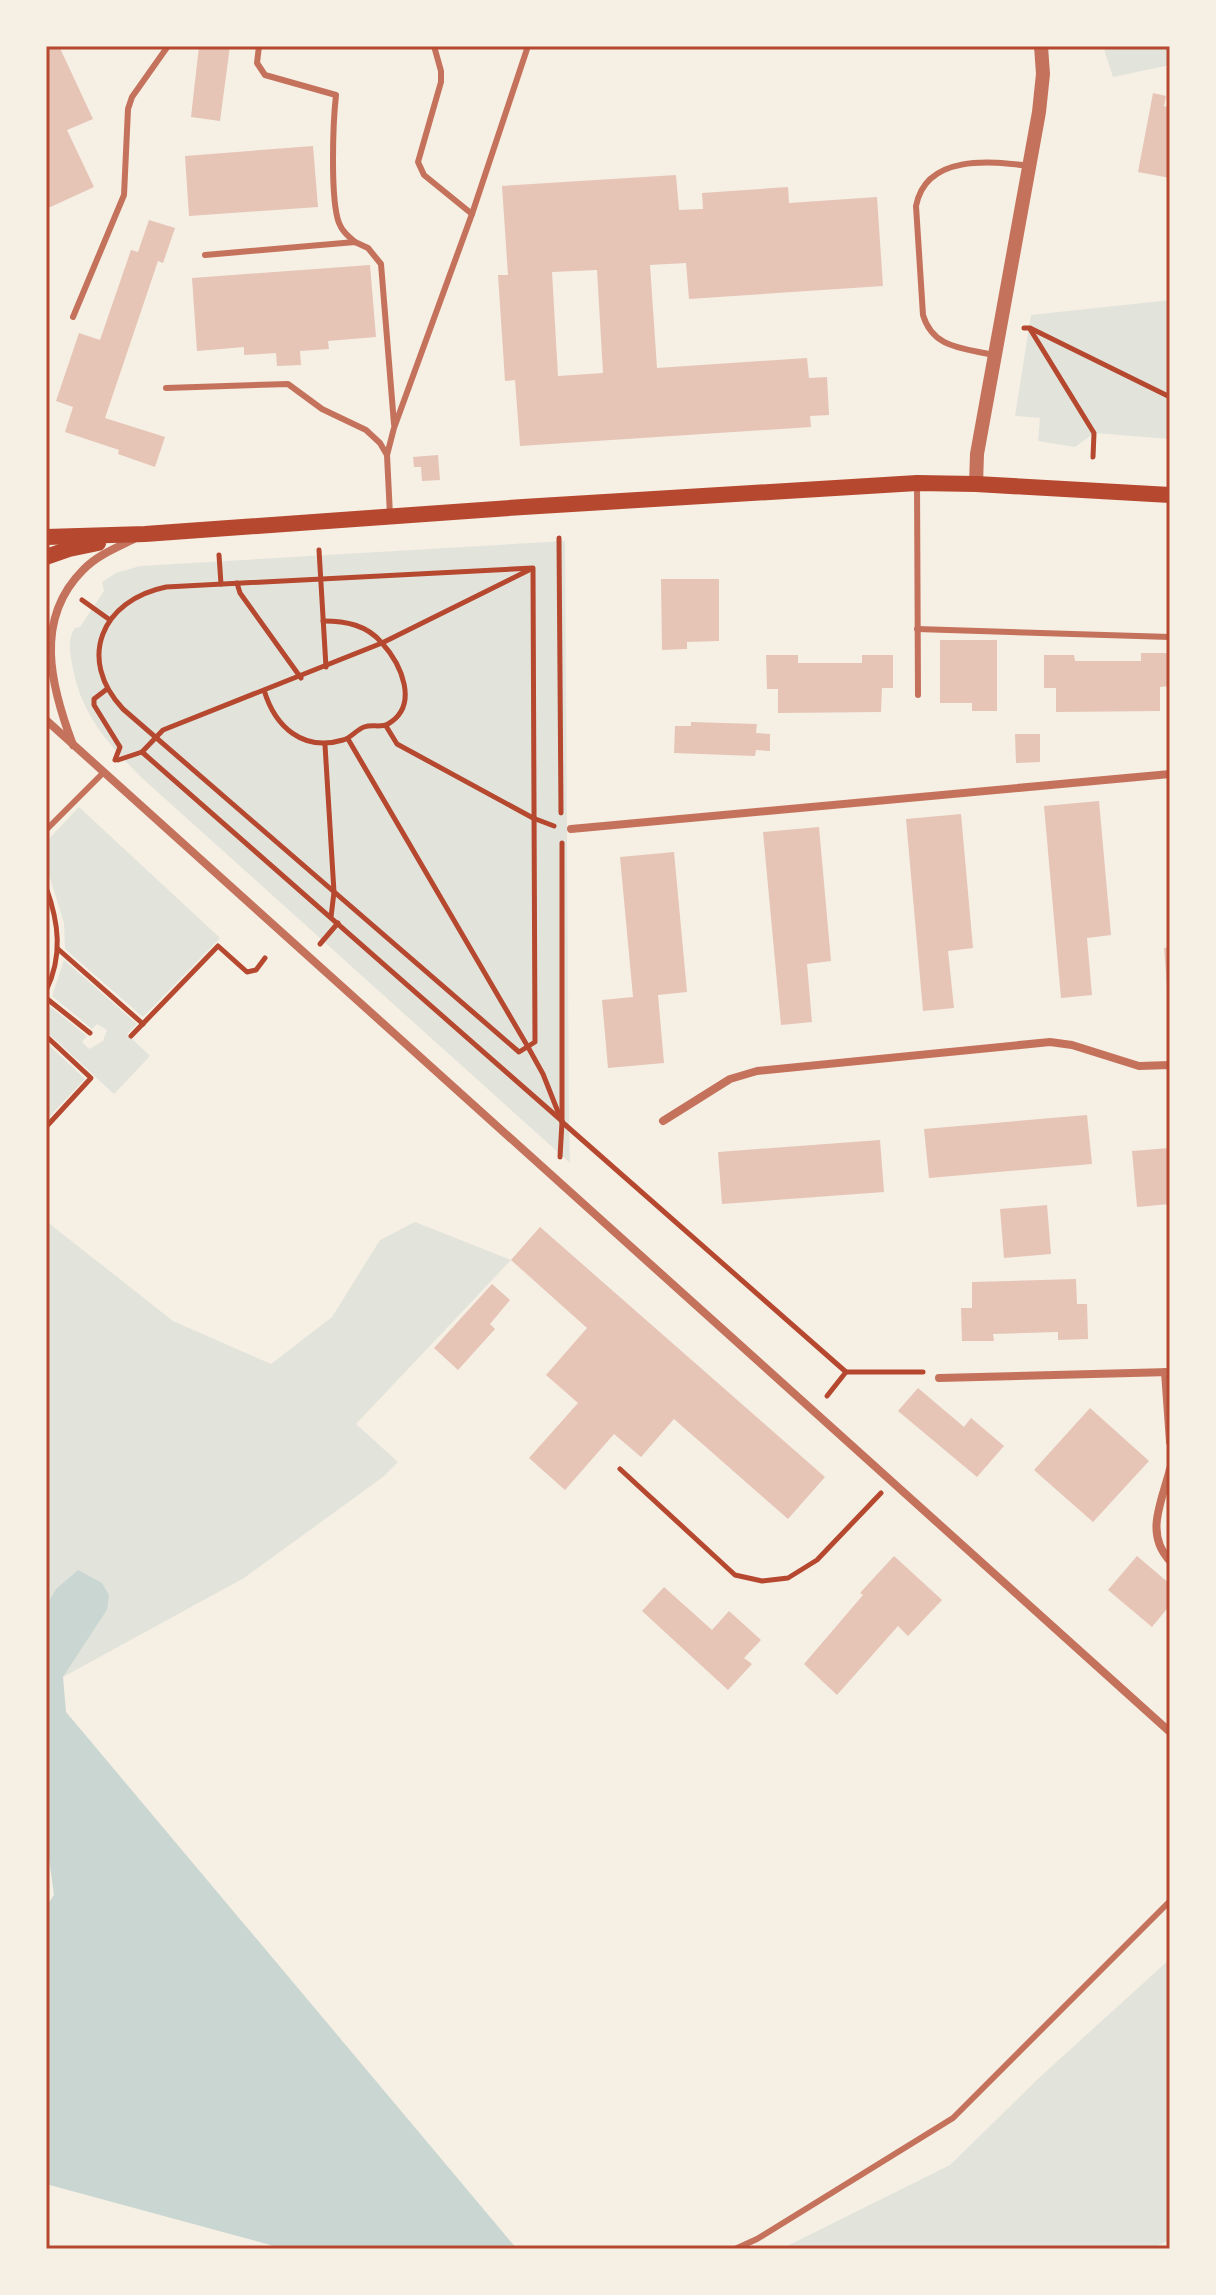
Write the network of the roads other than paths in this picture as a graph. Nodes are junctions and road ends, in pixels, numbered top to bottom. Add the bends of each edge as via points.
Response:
1 (168, 46) edge
2 (259, 46) edge
3 (434, 46) edge
4 (528, 46) edge
5 (1041, 46) edge
6 (1030, 166) junction
7 (472, 214) junction
8 (355, 242) junction
9 (205, 255) dead end
10 (73, 317) dead end
11 (995, 356) junction
12 (166, 388) dead end
13 (394, 428) junction
14 (387, 455) junction
15 (917, 483) junction
16 (976, 484) junction
17 (1170, 495) edge
18 (390, 518) junction
19 (145, 534) junction
20 (46, 537) edge
21 (46, 557) edge
22 (917, 629) junction
23 (1170, 637) edge
24 (918, 695) dead end
25 (46, 722) edge
26 (73, 746) junction
27 (103, 773) junction
28 (1170, 774) edge
29 (571, 829) dead end
30 (46, 830) edge
31 (1170, 1065) edge
32 (663, 1121) dead end
33 (1167, 1372) edge
34 (939, 1378) road end
35 (1170, 1442) edge
36 (1170, 1469) edge
37 (1170, 1561) edge
38 (1170, 1732) edge
39 (1170, 1901) edge
40 (735, 2249) edge

1 - 10 lane via 132,97 124,195
2 - 8 lane via 257,63 265,75 336,95 336,212 342,230
3 - 7 lane via 441,82 418,162 424,175
4 - 7 lane
5 - 6 street via 1042,93
6 - 11 street
6 - 11 lane via 954,166 931,178 916,206 925,325 943,344
7 - 13 lane
8 - 9 lane
8 - 13 lane via 381,264
11 - 16 street
12 - 14 lane via 288,384 322,409 366,430
13 - 14 lane
14 - 18 lane
15 - 16 main road
15 - 18 main road
15 - 22 lane
16 - 17 main road
18 - 19 main road
19 - 20 main road
19 - 21 main road
19 - 26 street via 82,570 60,600 50,634 51,676
22 - 23 lane
22 - 24 lane
25 - 26 street
26 - 27 street
27 - 30 lane
27 - 38 street
28 - 29 street
31 - 32 street via 1139,1066 1050,1042 757,1071 720,1084
33 - 34 street
33 - 35 street
36 - 37 street via 1155,1527 1157,1542
39 - 40 lane via 953,2118

